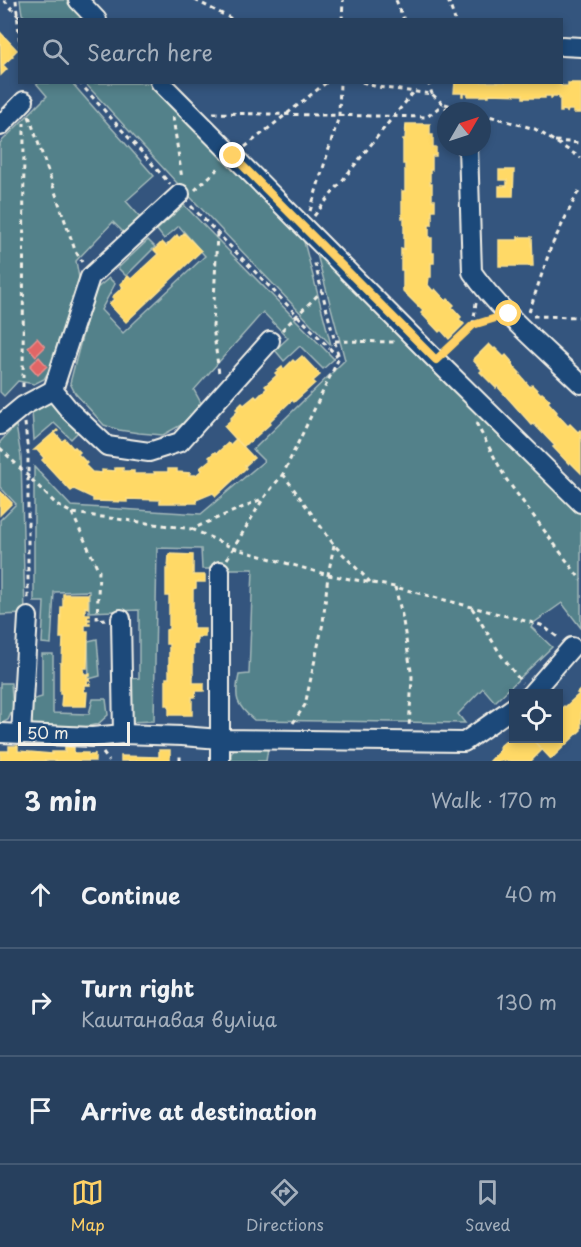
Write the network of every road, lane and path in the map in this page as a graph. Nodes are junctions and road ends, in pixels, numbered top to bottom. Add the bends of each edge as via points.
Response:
1 (4, 0) edge
2 (16, 0) edge
3 (78, 0) edge
4 (195, 0) edge
5 (343, 0) edge
6 (396, 0) edge
7 (448, 0) edge
8 (17, 14) junction
9 (20, 18) edge
10 (96, 18) edge
11 (230, 18) edge
12 (342, 18) edge
13 (403, 18) edge
14 (454, 18) edge
15 (18, 25) edge
16 (563, 46) edge
17 (581, 46) edge
18 (80, 84) edge
19 (324, 84) edge
20 (339, 84) edge
21 (368, 84) edge
22 (429, 84) edge
23 (165, 87) edge
24 (414, 92) junction
25 (432, 94) junction
26 (24, 101) junction
27 (441, 102) edge
28 (437, 109) edge
29 (190, 113) junction
30 (285, 115) junction
31 (339, 116) junction
32 (393, 117) junction
33 (491, 117) edge
34 (0, 126) edge
35 (554, 140) junction
36 (581, 143) edge
37 (233, 156) junction
38 (468, 156) edge
39 (581, 158) edge
40 (581, 190) edge
41 (182, 197) junction
42 (305, 227) junction
43 (217, 233) junction
44 (314, 260) dead end
45 (90, 277) junction
46 (322, 291) junction
47 (509, 314) junction
48 (298, 315) junction
49 (581, 317) edge
50 (270, 341) joint
51 (335, 341) junction
52 (418, 342) junction
53 (339, 358) junction
54 (436, 360) junction
55 (581, 384) edge
56 (53, 390) junction
57 (221, 396) junction
58 (23, 406) junction
59 (473, 417) dead end
60 (0, 425) edge
61 (0, 448) edge
62 (283, 474) junction
63 (28, 477) junction
64 (262, 499) junction
65 (581, 503) edge
66 (72, 513) junction
67 (192, 529) junction
68 (334, 545) junction
69 (234, 548) junction
70 (220, 571) joint
71 (328, 575) junction
72 (581, 580) edge
73 (371, 583) junction
74 (395, 587) junction
75 (471, 607) junction
76 (28, 617) joint
77 (121, 619) joint
78 (572, 647) joint
79 (527, 689) edge
80 (509, 709) edge
81 (0, 733) edge
82 (21, 734) junction
83 (123, 734) junction
84 (220, 739) junction
85 (282, 740) junction
86 (409, 741) junction
87 (220, 761) edge

1 - 8 path
2 - 8 path
3 - 10 street
4 - 11 path
5 - 12 path
6 - 13 path
7 - 14 path
8 - 9 path
8 - 15 path
16 - 17 street
18 - 41 path
19 - 30 path
20 - 31 path
21 - 24 path
22 - 25 path
23 - 29 street
23 - 41 path
24 - 25 path
24 - 32 path
25 - 27 path
26 - 34 street
26 - 45 path via 75,250
26 - 58 path
28 - 32 path via 427,117
29 - 30 path
29 - 37 street
30 - 31 path
30 - 37 path
31 - 32 path
31 - 42 path
32 - 42 path
33 - 35 path via 535,129
35 - 36 path
35 - 39 path
37 - 41 path
37 - 42 street
38 - 47 street via 472,272
40 - 49 path via 551,248 527,316
41 - 43 path
41 - 45 street
42 - 52 street
43 - 48 path
43 - 57 path via 213,326
44 - 46 path
45 - 56 street
46 - 48 path
46 - 51 path
47 - 54 path via 473,325
47 - 55 street
48 - 50 path
48 - 53 path
50 - 57 street
51 - 52 path
51 - 53 path
52 - 54 street
53 - 62 path
54 - 65 street
56 - 57 street via 106,446 150,452 180,442
56 - 58 street
58 - 60 street
58 - 63 path
59 - 72 path via 506,479
61 - 63 path
62 - 64 path
62 - 68 path
63 - 66 path via 57,505
63 - 76 path
64 - 67 path
64 - 69 path
66 - 67 path
66 - 77 path via 99,572 97,620
67 - 69 path
68 - 71 path
68 - 73 path
69 - 70 path
69 - 71 path
70 - 84 street
71 - 73 path
71 - 85 path via 323,623 305,705
73 - 74 path
74 - 75 path
74 - 86 path via 412,677
75 - 78 path via 541,625
75 - 79 path
76 - 82 street
77 - 83 street
78 - 79 street
80 - 86 street via 464,742
81 - 82 street
82 - 83 street
83 - 84 street
84 - 85 street
84 - 87 street
85 - 86 street

